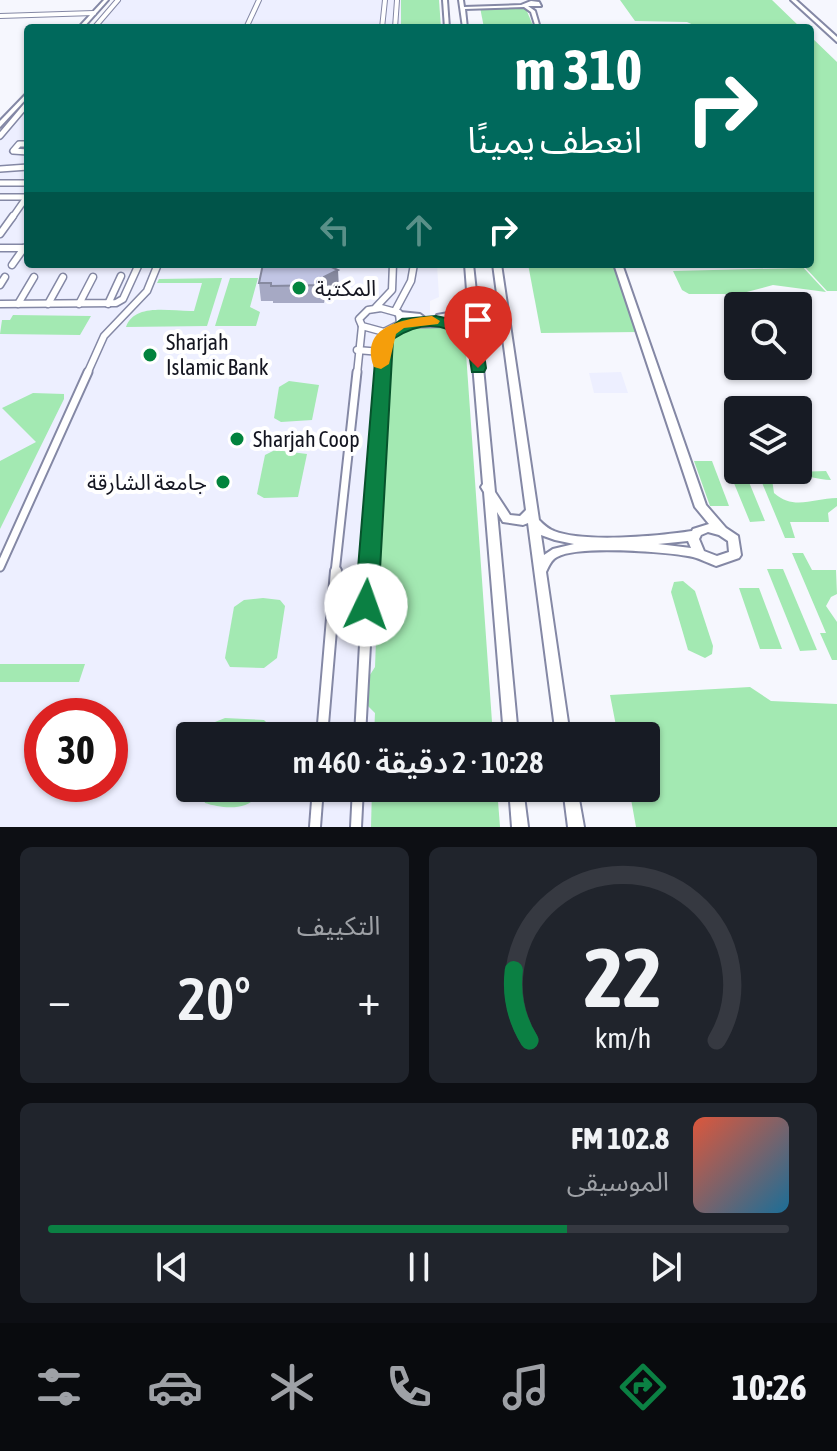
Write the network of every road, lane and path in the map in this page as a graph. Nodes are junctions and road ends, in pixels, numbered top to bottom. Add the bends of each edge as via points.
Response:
1 (109, 0) edge
2 (118, 0) edge
3 (259, 0) edge
4 (385, 0) edge
5 (397, 0) edge
6 (445, 0) edge
7 (793, 0) edge
8 (802, 0) edge
9 (461, 3) edge
10 (0, 16) edge
11 (91, 16) junction
12 (464, 19) junction
13 (446, 20) junction
14 (84, 24) edge
15 (90, 24) edge
16 (97, 24) edge
17 (248, 24) edge
18 (382, 24) edge
19 (395, 24) edge
20 (446, 24) edge
21 (465, 24) edge
22 (537, 24) edge
23 (837, 31) edge
24 (837, 40) edge
25 (24, 89) edge
26 (24, 98) edge
27 (24, 108) edge
28 (0, 116) edge
29 (0, 125) edge
30 (0, 136) edge
31 (0, 167) edge
32 (24, 167) edge
33 (0, 183) edge
34 (24, 183) edge
35 (24, 196) edge
36 (0, 197) edge
37 (24, 205) edge
38 (3, 226) edge
39 (0, 234) edge
40 (0, 248) edge
41 (24, 248) edge
42 (24, 250) edge
43 (12, 265) dead end
44 (137, 268) edge
45 (156, 268) edge
46 (392, 268) edge
47 (414, 268) edge
48 (470, 268) edge
49 (498, 268) edge
50 (619, 268) edge
51 (121, 276) dead end
52 (5, 277) dead end
53 (34, 277) dead end
54 (63, 277) dead end
55 (93, 277) dead end
56 (0, 285) edge
57 (474, 303) junction
58 (0, 304) edge
59 (18, 304) junction
60 (48, 304) junction
61 (79, 304) junction
62 (108, 304) junction
63 (374, 309) junction
64 (398, 316) junction
65 (450, 319) junction
66 (362, 326) junction
67 (390, 331) junction
68 (476, 339) junction
69 (357, 350) junction
70 (381, 352) junction
71 (486, 487) junction
72 (701, 507) junction
73 (532, 517) junction
74 (722, 531) junction
75 (696, 534) junction
76 (604, 544) junction
77 (700, 554) junction
78 (0, 567) edge
79 (540, 571) junction
80 (323, 722) edge
81 (361, 722) edge
82 (510, 722) edge
83 (561, 722) edge
84 (317, 802) edge
85 (357, 802) edge
86 (517, 802) edge
87 (572, 802) edge
88 (315, 827) edge
89 (356, 827) edge
90 (520, 827) edge
91 (576, 827) edge

1 - 11 street
1 - 15 street
2 - 16 street
3 - 17 street
4 - 18 street
5 - 19 street
6 - 13 street
7 - 24 street
8 - 23 street
9 - 12 street
9 - 22 street via 525,5 534,9
10 - 11 street
11 - 14 street
12 - 13 street
12 - 21 street
13 - 20 street
25 - 28 street
26 - 29 street
27 - 30 street
31 - 32 street
33 - 34 street
35 - 36 street
37 - 38 street
38 - 39 street
40 - 41 street
42 - 43 street
44 - 62 street via 123,299
45 - 78 street via 147,291 104,336
46 - 63 street via 389,295
47 - 64 street via 412,283 398,299
48 - 57 street
49 - 73 street
50 - 72 street
51 - 62 street
52 - 56 street
53 - 59 street
54 - 60 street
55 - 61 street
57 - 65 street
57 - 68 street
58 - 59 street
59 - 60 street
60 - 61 street
61 - 62 street
63 - 64 street
63 - 66 street via 361,316
64 - 65 street
64 - 67 street
65 - 68 street
66 - 67 street
66 - 69 street
67 - 70 street
68 - 71 street
69 - 70 street
69 - 80 street
70 - 81 street
71 - 73 street via 507,519
71 - 82 street
72 - 74 street
72 - 75 street
73 - 76 street via 555,536
73 - 79 street
74 - 75 street via 708,528
74 - 77 street via 734,539 735,555 716,561
75 - 76 street
75 - 77 street
76 - 77 street
76 - 79 street via 558,552
79 - 83 street
84 - 88 street
85 - 89 street
86 - 90 street
87 - 91 street

